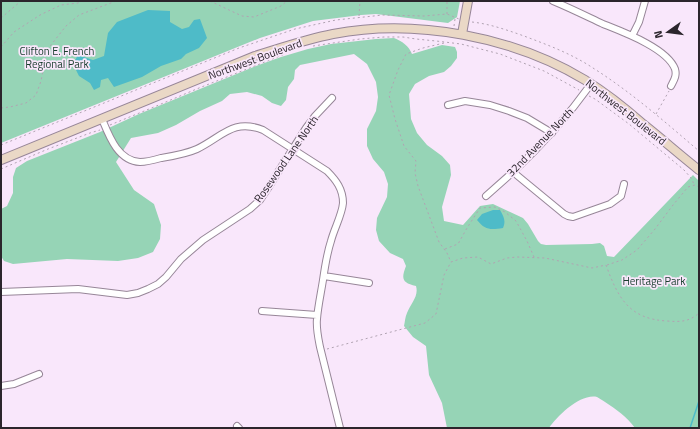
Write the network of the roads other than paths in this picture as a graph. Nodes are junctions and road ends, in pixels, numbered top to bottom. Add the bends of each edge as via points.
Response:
1 (468, 1) edge
2 (553, 1) edge
3 (645, 1) edge
4 (462, 34) junction
5 (632, 36) junction
6 (591, 84) junction
7 (671, 86) road end
8 (332, 98) dead end
9 (448, 105) dead end
10 (102, 119) junction
11 (552, 132) junction
12 (293, 149) junction
13 (1, 160) edge
14 (699, 170) edge
15 (513, 172) junction
16 (624, 184) dead end
17 (486, 196) dead end
18 (324, 276) junction
19 (369, 283) dead end
20 (1, 292) edge
21 (262, 311) dead end
22 (317, 315) junction
23 (39, 374) dead end
24 (1, 386) edge
25 (340, 428) edge

1 - 4 main road
2 - 5 street
3 - 5 street
4 - 6 main road, Northwest Boulevard via 532,54
4 - 10 main road, Northwest Boulevard via 419,30 362,30 308,40 255,56
5 - 7 street via 668,58 676,75
6 - 11 street, 32nd Avenue North
6 - 14 main road, Northwest Boulevard via 622,106
8 - 12 street, Rosewood Lane North via 315,116
9 - 11 street via 464,101 490,105 509,110
10 - 12 street via 118,150 124,156 139,162 196,150 236,127 245,126 264,130
10 - 13 main road, Northwest Boulevard
11 - 15 street, 32nd Avenue North
12 - 18 street via 334,177 342,194 343,204 328,251
12 - 20 street, Rosewood Lane North via 260,200 238,218 203,240 181,259 166,277 148,289 126,295 78,289
15 - 16 street via 564,214 572,217 610,204 621,196
15 - 17 street, 32nd Avenue North
18 - 19 street
18 - 22 street
21 - 22 street
22 - 25 street via 321,351
23 - 24 street via 18,383

